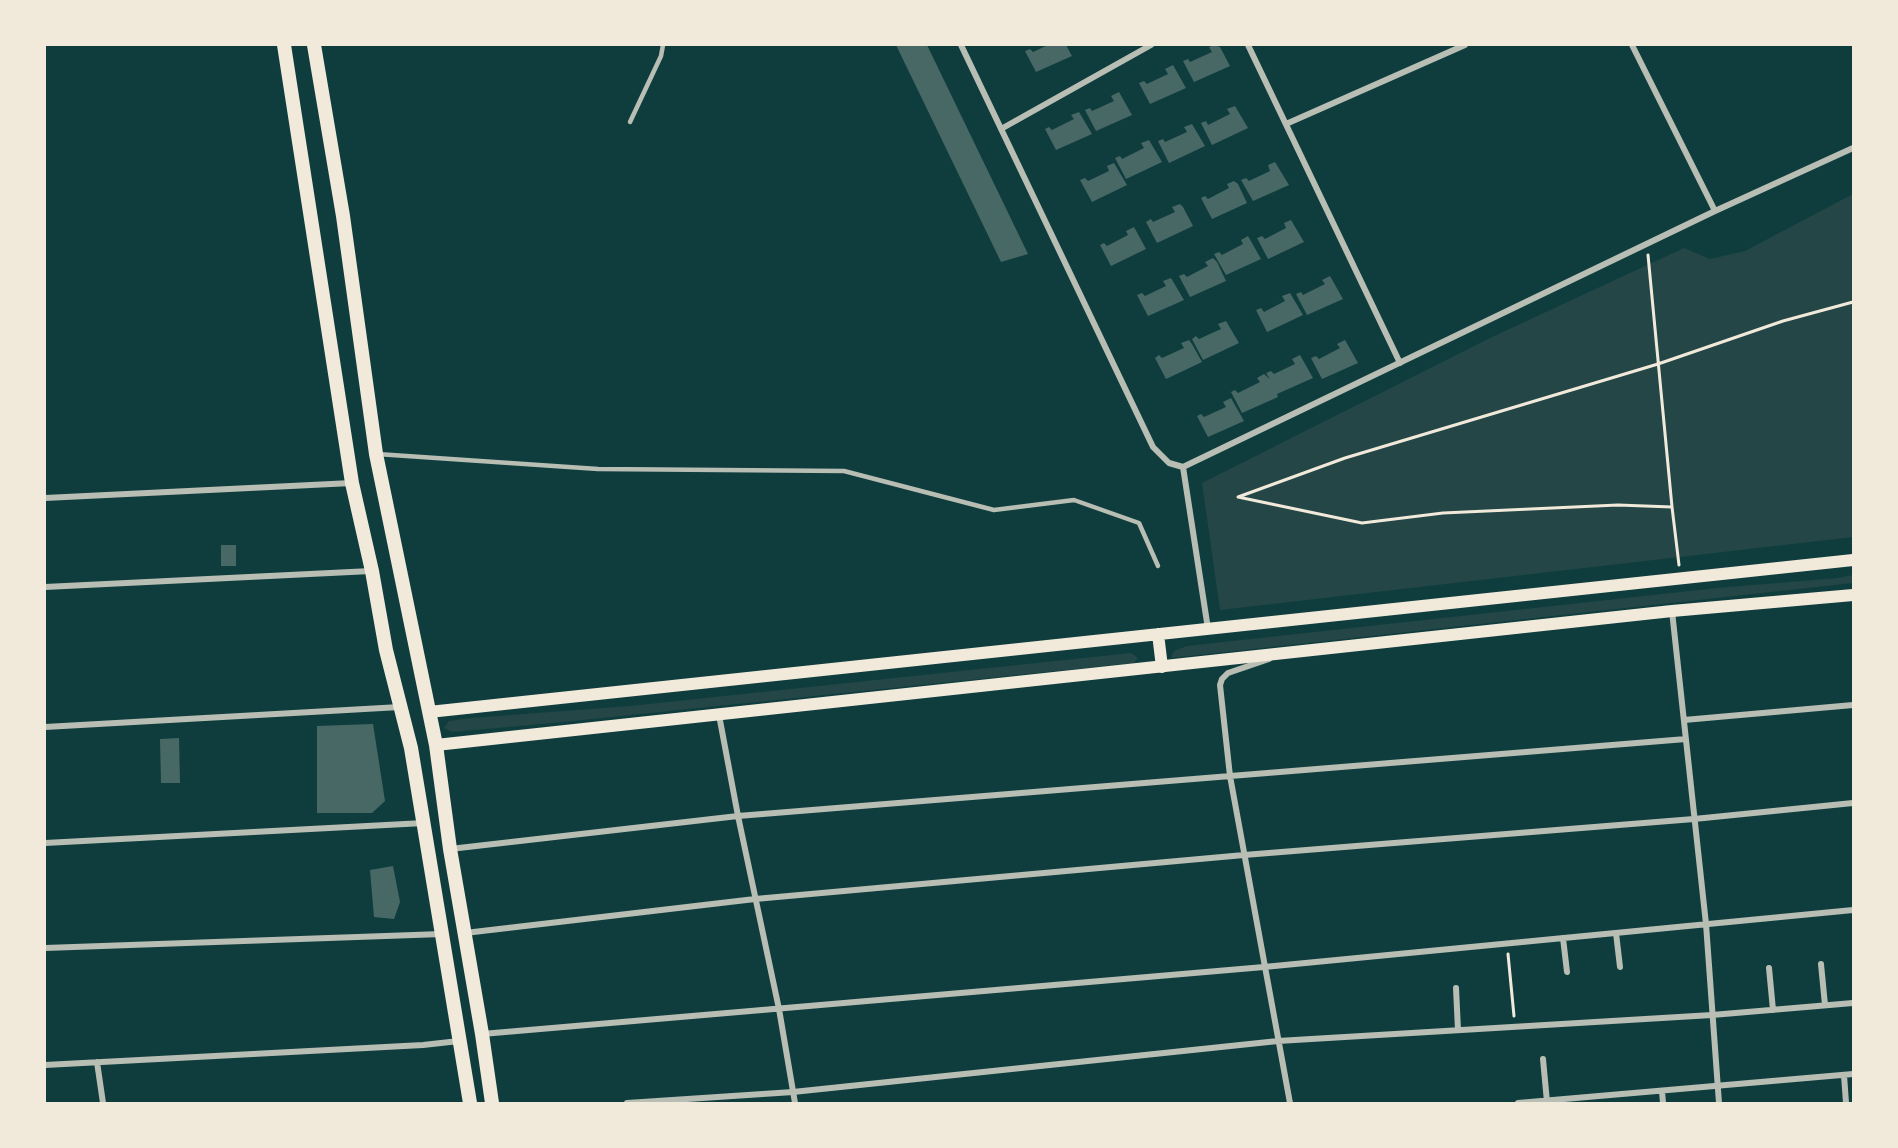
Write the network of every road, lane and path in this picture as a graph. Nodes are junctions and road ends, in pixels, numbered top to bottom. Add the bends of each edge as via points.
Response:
1 (284, 45) edge
2 (315, 45) edge
3 (663, 45) edge
4 (961, 45) edge
5 (1151, 45) edge
6 (1248, 45) edge
7 (1465, 45) edge
8 (1632, 45) edge
9 (630, 122) dead end
10 (1286, 124) junction
11 (1001, 129) junction
12 (1853, 148) edge
13 (1715, 211) junction
14 (1647, 244) junction
15 (1853, 302) edge
16 (1401, 363) junction
17 (1658, 364) junction
18 (376, 454) junction
19 (1183, 467) junction
20 (352, 483) junction
21 (45, 498) edge
22 (1672, 507) junction
23 (1853, 560) edge
24 (1158, 566) dead end
25 (372, 571) junction
26 (1680, 579) junction
27 (45, 587) edge
28 (1853, 595) edge
29 (1672, 611) junction
30 (1208, 629) junction
31 (1158, 634) junction
32 (1284, 654) junction
33 (1162, 667) junction
34 (1853, 705) edge
35 (402, 711) junction
36 (429, 712) junction
37 (719, 715) junction
38 (1684, 720) junction
39 (45, 727) edge
40 (1686, 740) junction
41 (436, 745) junction
42 (411, 748) junction
43 (1230, 776) junction
44 (1853, 803) edge
45 (738, 816) junction
46 (1694, 819) junction
47 (424, 823) junction
48 (45, 843) edge
49 (450, 849) junction
50 (1244, 855) junction
51 (755, 899) junction
52 (1853, 910) edge
53 (1706, 924) junction
54 (464, 933) junction
55 (1616, 933) junction
56 (442, 934) junction
57 (1563, 938) junction
58 (1506, 943) junction
59 (45, 948) edge
60 (1821, 964) dead end
61 (1264, 967) junction
62 (1620, 967) dead end
63 (1769, 968) dead end
64 (1567, 972) dead end
65 (1456, 988) dead end
66 (1853, 1003) edge
67 (1825, 1005) junction
68 (779, 1009) junction
69 (1773, 1010) junction
70 (1712, 1015) junction
71 (1516, 1026) junction
72 (1458, 1030) junction
73 (482, 1034) junction
74 (460, 1041) junction
75 (1278, 1041) junction
76 (1543, 1059) dead end
77 (97, 1062) junction
78 (45, 1065) edge
79 (1853, 1074) edge
80 (1844, 1075) junction
81 (1717, 1086) junction
82 (1662, 1091) junction
83 (793, 1092) junction
84 (1547, 1102) edge
85 (103, 1103) edge
86 (470, 1103) edge
87 (492, 1103) edge
88 (627, 1103) edge
89 (795, 1103) edge
90 (1290, 1103) edge
91 (1518, 1103) edge
92 (1663, 1103) edge
93 (1719, 1103) edge
94 (1846, 1103) edge

1 - 20 main road
2 - 18 main road
3 - 9 lane
4 - 11 street
5 - 11 street
6 - 10 street
7 - 10 street
8 - 13 street
10 - 16 street
11 - 19 street via 1153,447 1169,463
12 - 13 street
13 - 14 street
14 - 16 street
14 - 17 path
15 - 17 path via 1783,321
16 - 19 street
17 - 22 path
17 - 22 path via 1345,458 1238,497 1362,524 1443,513 1618,505
18 - 24 lane via 598,469 844,471 994,510 1074,500 1139,523
18 - 36 main road
19 - 30 street
20 - 21 street
20 - 25 main road
22 - 26 path
23 - 26 main road
25 - 27 street
25 - 35 main road
26 - 30 main road
28 - 29 main road
29 - 32 main road
29 - 38 street
30 - 31 main road
31 - 33 main road
31 - 36 main road
32 - 33 main road
32 - 43 street via 1228,673 1222,679
33 - 37 main road
34 - 38 street
35 - 36 main road
35 - 39 street
35 - 42 main road
36 - 41 main road
37 - 41 main road
37 - 45 street
38 - 40 street
40 - 43 street
40 - 46 street
41 - 42 main road
41 - 49 main road
42 - 47 main road
43 - 45 street
43 - 50 street
44 - 46 street
45 - 49 street
45 - 51 street
46 - 50 street
46 - 53 street
47 - 48 street
47 - 56 main road
49 - 54 main road
50 - 51 street
50 - 61 street
51 - 54 street
51 - 68 street
52 - 53 street
53 - 55 street
53 - 70 street
54 - 73 main road
55 - 57 street
55 - 62 street
56 - 59 street
56 - 74 main road
57 - 58 street
57 - 64 street
58 - 61 street
58 - 71 path
60 - 67 street
61 - 68 street
61 - 75 street
63 - 69 street
65 - 72 street
66 - 67 street
67 - 69 street
68 - 73 street
68 - 83 street
69 - 70 street
70 - 71 street
70 - 81 street
71 - 72 street
72 - 75 street
73 - 87 main road
74 - 77 street
74 - 86 main road
75 - 83 street
75 - 90 street
76 - 84 street
77 - 78 street
77 - 85 street
79 - 80 street
80 - 81 street
80 - 94 street
81 - 82 street
81 - 93 street
82 - 84 street
82 - 92 street
83 - 88 street
83 - 89 street
84 - 91 street

